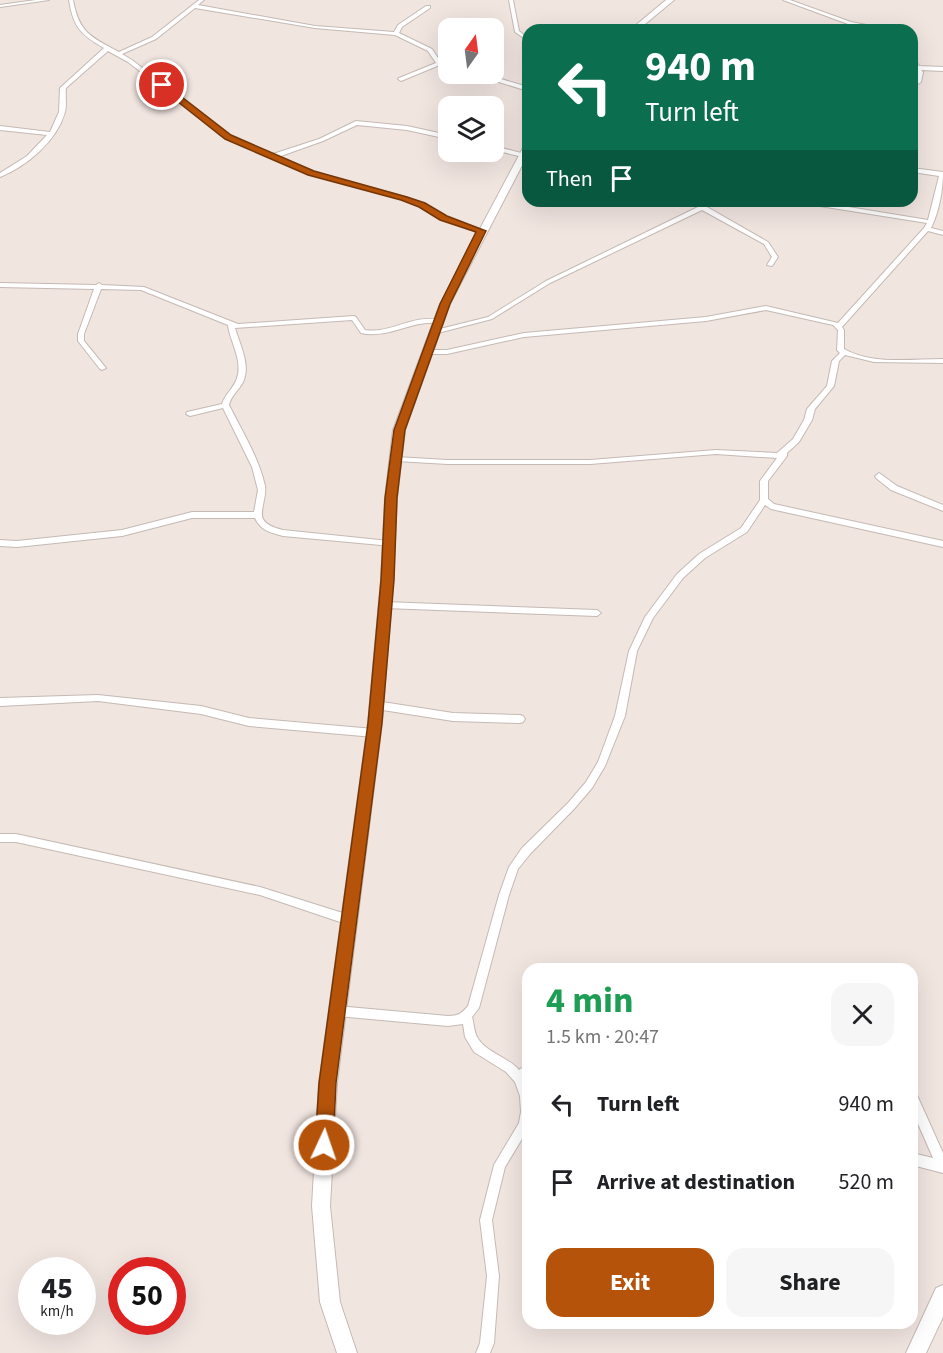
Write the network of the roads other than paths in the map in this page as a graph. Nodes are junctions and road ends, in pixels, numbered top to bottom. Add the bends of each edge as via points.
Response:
1 (47, 0) edge
2 (71, 0) edge
3 (202, 0) edge
4 (511, 0) edge
5 (670, 0) edge
6 (786, 0) edge
7 (0, 6) edge
8 (195, 6) junction
9 (428, 7) dead end
10 (641, 24) edge
11 (856, 24) edge
12 (396, 33) junction
13 (522, 36) edge
14 (108, 48) junction
15 (119, 54) junction
16 (919, 68) joint
17 (943, 69) edge
18 (401, 79) dead end
19 (504, 82) edge
20 (918, 82) edge
21 (522, 87) edge
22 (0, 128) edge
23 (51, 134) junction
24 (438, 134) edge
25 (504, 149) edge
26 (522, 150) edge
27 (274, 156) junction
28 (522, 156) edge
29 (918, 171) edge
30 (943, 174) edge
31 (0, 175) edge
32 (703, 207) joint
33 (832, 207) edge
34 (929, 226) junction
35 (482, 231) junction
36 (943, 233) edge
37 (770, 265) dead end
38 (0, 285) edge
39 (99, 285) junction
40 (231, 326) junction
41 (436, 326) junction
42 (839, 326) junction
43 (427, 352) junction
44 (843, 352) junction
45 (943, 362) edge
46 (102, 368) dead end
47 (225, 405) junction
48 (190, 414) dead end
49 (785, 452) junction
50 (753, 455) junction
51 (396, 459) junction
52 (776, 465) junction
53 (879, 476) dead end
54 (764, 500) junction
55 (943, 508) edge
56 (258, 515) junction
57 (0, 543) edge
58 (389, 544) junction
59 (943, 544) edge
60 (385, 605) junction
61 (597, 613) dead end
62 (0, 702) edge
63 (376, 705) junction
64 (520, 719) dead end
65 (374, 733) junction
66 (0, 838) edge
67 (349, 920) junction
68 (337, 1011) junction
69 (466, 1017) junction
70 (522, 1073) edge
71 (918, 1111) edge
72 (522, 1128) edge
73 (918, 1161) edge
74 (943, 1167) edge
75 (943, 1295) edge
76 (347, 1353) edge
77 (483, 1353) edge
78 (916, 1353) edge

1 - 7 street
2 - 14 street via 81,29
3 - 8 street
4 - 13 street via 517,32
5 - 10 main road
6 - 11 street
8 - 12 street via 315,27
8 - 15 street via 154,38
9 - 12 street
12 - 18 street via 430,50 439,64
14 - 15 street
14 - 23 street via 63,88 62,112
15 - 27 street via 228,137
16 - 17 street
16 - 20 street
19 - 21 street
22 - 23 street
23 - 31 street via 22,163
24 - 27 street via 356,123 321,141
25 - 26 street
27 - 35 street via 311,173 404,198
28 - 35 main road
29 - 30 street
30 - 34 street
32 - 37 street via 766,243 775,257
32 - 41 street via 548,282 490,318
33 - 34 street
34 - 36 street
34 - 42 street
35 - 41 main road
38 - 39 street
39 - 40 street via 154,291
39 - 46 street via 81,341
40 - 41 street via 354,318 363,332 373,334 425,319
40 - 47 street via 242,372
41 - 43 main road
42 - 43 street via 766,308 706,319 524,335 447,352
42 - 44 street via 839,348
43 - 51 main road via 399,430
44 - 45 street via 869,358
44 - 49 street via 836,361 830,386
47 - 48 street
47 - 56 street via 256,467 262,490
49 - 50 street via 771,457
49 - 52 street
50 - 51 street via 716,452 579,462
50 - 52 street
51 - 58 main road
52 - 54 street via 764,482
53 - 55 street via 894,488
54 - 59 street via 771,506
54 - 69 street via 744,530 690,566 649,617 633,651 620,716 602,763 589,785 514,867 474,1008
56 - 57 street via 192,515 122,532
56 - 58 street via 264,526 283,533
58 - 60 main road
60 - 61 street
60 - 63 main road
62 - 65 street via 98,698 201,710 249,722
63 - 64 street via 453,717
63 - 65 main road
65 - 67 main road
66 - 67 street via 16,838 260,891
67 - 68 main road
68 - 69 street via 448,1021
68 - 76 main road via 328,1083 321,1206 330,1302
69 - 70 street via 478,1048
71 - 74 street
72 - 77 street via 500,1165 486,1220 493,1276
73 - 74 street
75 - 78 main road

